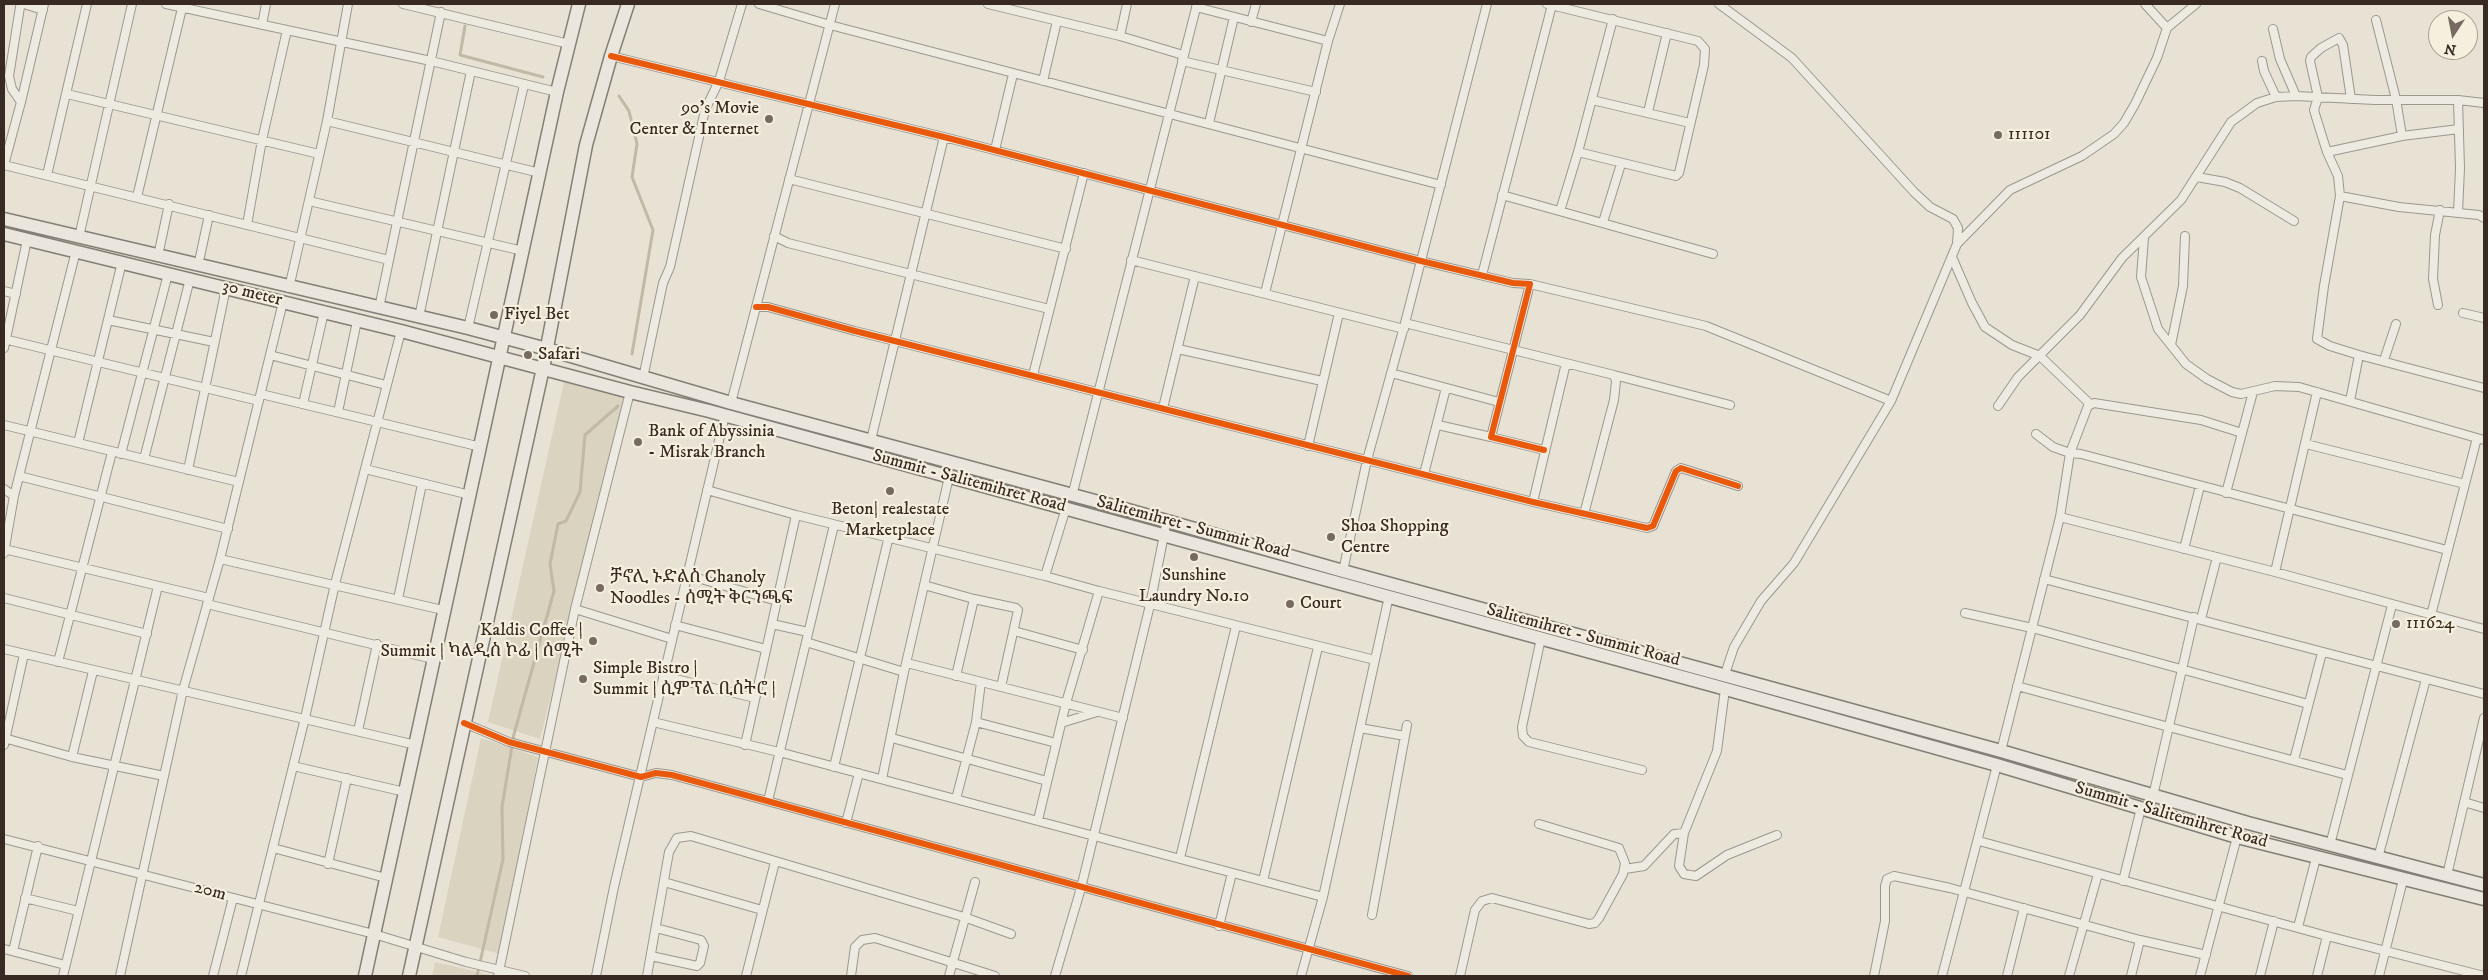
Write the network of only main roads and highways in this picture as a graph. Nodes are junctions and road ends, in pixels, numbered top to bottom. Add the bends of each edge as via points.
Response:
1 (579, 4) edge
2 (628, 4) edge
3 (4, 219) edge
4 (4, 234) edge
5 (504, 339) junction
6 (547, 349) junction
7 (501, 356) junction
8 (543, 368) junction
9 (709, 411) joint
10 (1722, 673) junction
11 (1720, 688) junction
12 (2484, 885) edge
13 (2484, 899) edge
14 (365, 976) edge
15 (409, 976) edge

1 - 5 main road
2 - 6 main road via 586,145
3 - 5 main road, 30 meter
4 - 7 main road, 30 meter
5 - 6 main road
5 - 7 main road
6 - 8 main road
6 - 10 main road, Salitemihret - Summit Road via 731,403
7 - 8 main road, 30 meter
7 - 14 main road
8 - 9 main road, 30 meter
8 - 15 main road
9 - 11 main road, Summit - Salitemihret Road
10 - 11 main road
10 - 12 main road, Salitemihret - Summit Road via 2153,796
11 - 13 main road, Summit - Salitemihret Road via 1997,765 2237,837

